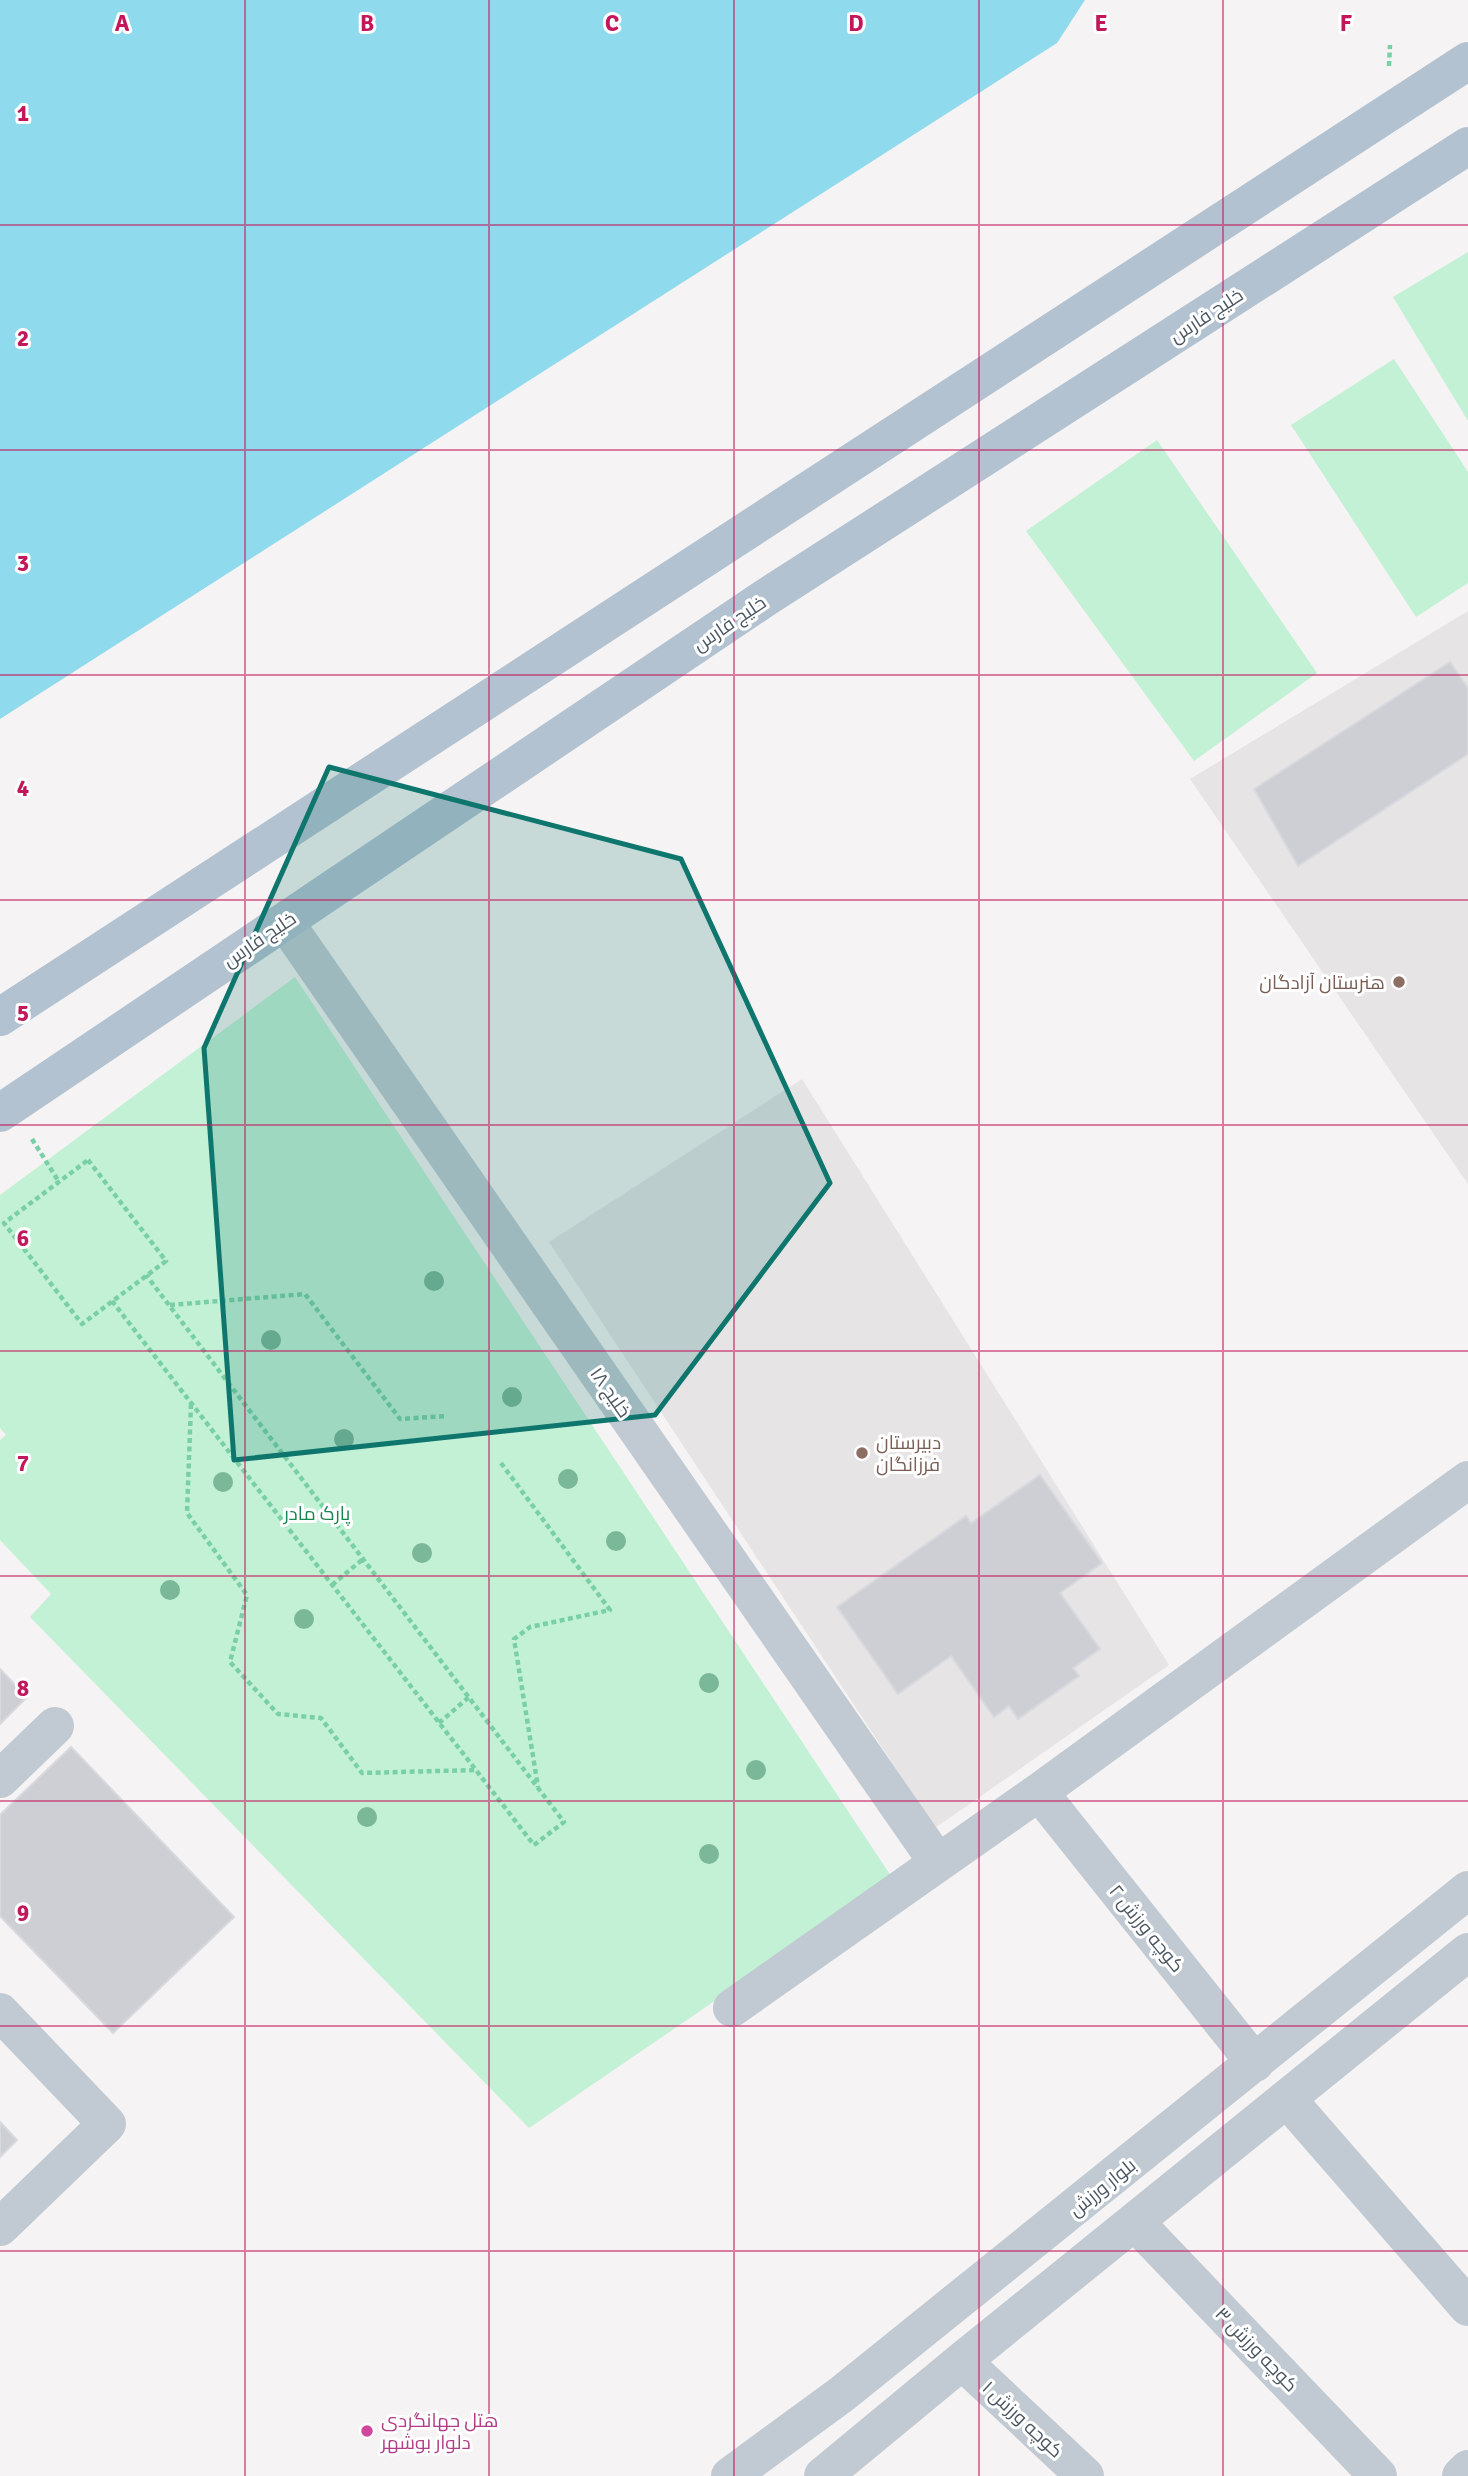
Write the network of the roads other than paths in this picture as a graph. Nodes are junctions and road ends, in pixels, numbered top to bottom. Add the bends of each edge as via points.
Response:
1 (1468, 61) edge
2 (1468, 146) edge
3 (285, 922) junction
4 (0, 1017) edge
5 (0, 1113) edge
6 (1468, 1480) edge
7 (55, 1726) dead end
8 (0, 1779) edge
9 (1039, 1792) junction
10 (938, 1863) junction
11 (1468, 1890) edge
12 (1468, 1952) edge
13 (732, 2008) dead end
14 (0, 2012) edge
15 (1255, 2063) junction
16 (1287, 2099) junction
17 (1135, 2222) junction
18 (0, 2228) edge
19 (1468, 2307) edge
20 (962, 2361) junction
21 (1468, 2469) edge
22 (730, 2476) edge
23 (823, 2476) edge
24 (1085, 2476) edge
25 (1378, 2476) edge
26 (1461, 2476) edge

1 - 4 main road
2 - 3 main road, خلیج فارس via 765,598
3 - 5 main road, خلیج فارس
3 - 10 street, خلیج ۱۸
6 - 9 street
7 - 8 street
9 - 10 street
9 - 15 street, کوچه ورزش ۲
10 - 13 street
11 - 15 street, بلوار ورزش
12 - 16 street
14 - 18 street via 107,2124
15 - 22 street, بلوار ورزش via 842,2395
16 - 17 street
16 - 19 street
17 - 20 street
17 - 25 street, کوچه ورزش ۳
20 - 23 street
20 - 24 street, کوچه ورزش ۱
21 - 26 street

